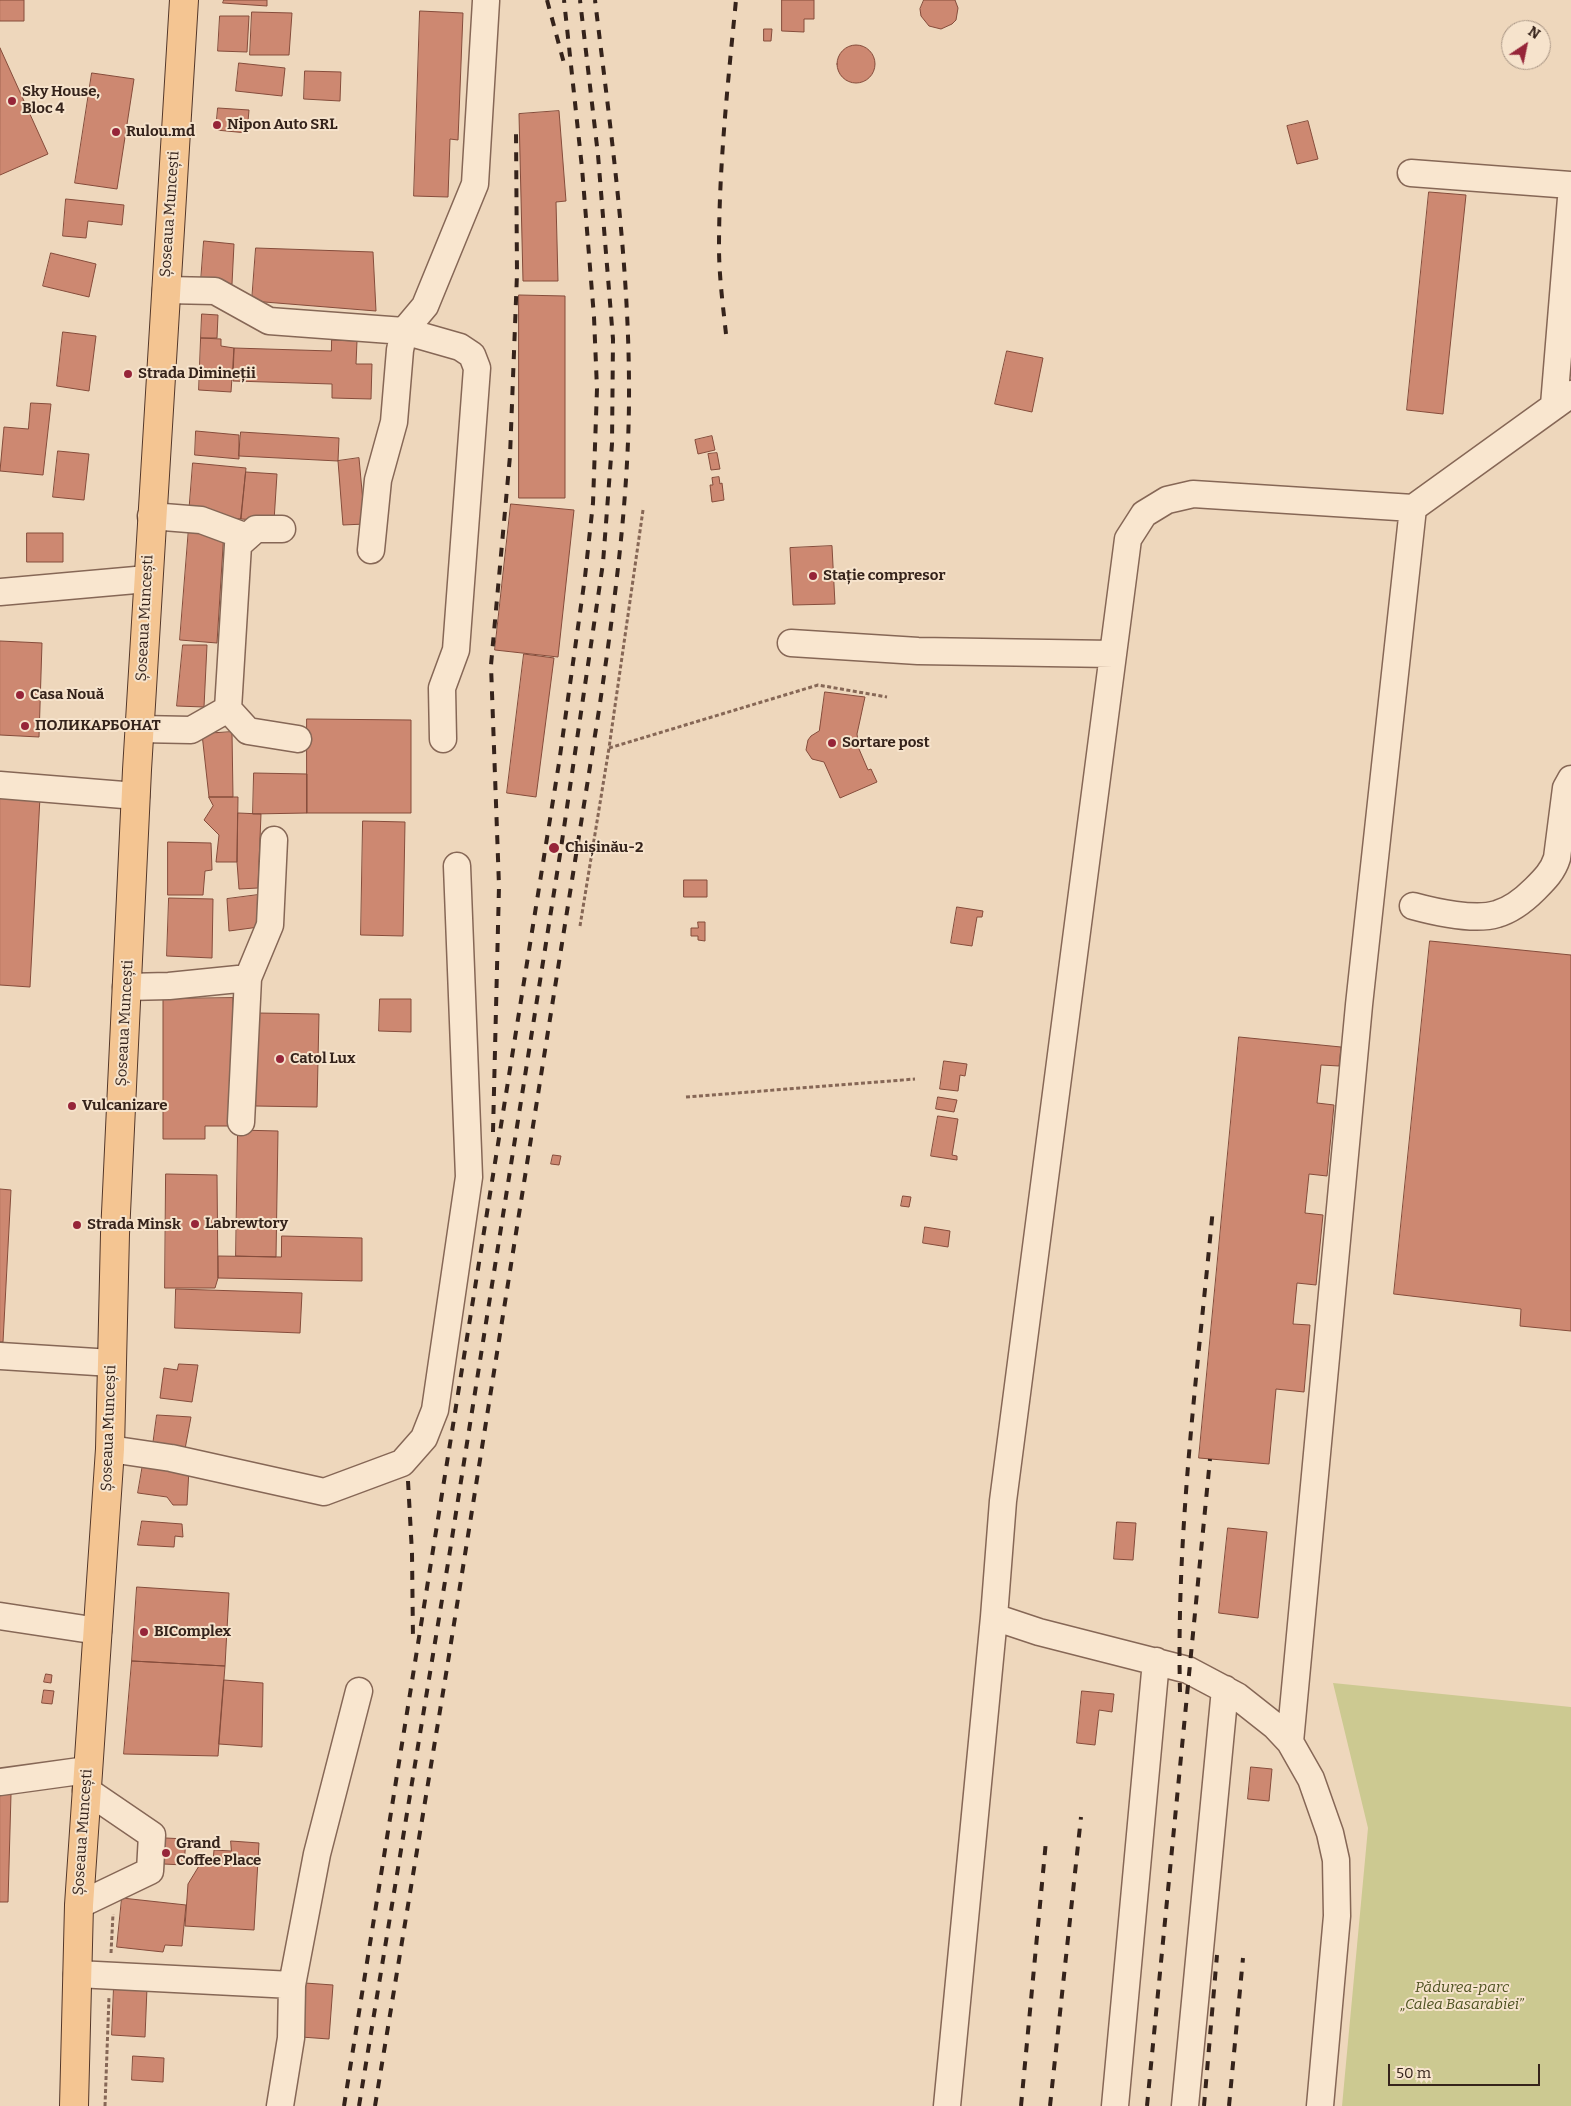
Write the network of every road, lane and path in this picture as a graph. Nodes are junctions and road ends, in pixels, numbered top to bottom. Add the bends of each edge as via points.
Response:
1 (184, 0) edge
2 (486, 1) edge
3 (1411, 173) dead end
4 (1571, 185) edge
5 (1571, 198) edge
6 (166, 290) junction
7 (404, 331) junction
8 (1563, 400) edge
9 (1413, 508) junction
10 (643, 510) dead end
11 (151, 516) junction
12 (282, 529) dead end
13 (247, 537) junction
14 (371, 550) dead end
15 (147, 579) junction
16 (0, 592) edge
17 (791, 643) dead end
18 (1114, 654) junction
19 (886, 697) dead end
20 (228, 708) junction
21 (139, 730) junction
22 (298, 739) dead end
23 (443, 739) dead end
24 (609, 748) junction
25 (1571, 779) edge
26 (0, 785) edge
27 (136, 796) junction
28 (274, 840) dead end
29 (457, 866) dead end
30 (1413, 906) dead end
31 (580, 926) dead end
32 (248, 978) junction
33 (126, 987) junction
34 (915, 1080) dead end
35 (686, 1097) dead end
36 (241, 1122) dead end
37 (0, 1356) edge
38 (112, 1363) junction
39 (110, 1449) junction
40 (0, 1616) edge
41 (994, 1617) junction
42 (98, 1631) junction
43 (1156, 1661) junction
44 (1225, 1689) junction
45 (360, 1691) dead end
46 (1290, 1742) junction
47 (86, 1780) junction
48 (0, 1782) edge
49 (79, 1906) junction
50 (77, 1974) junction
51 (292, 1985) junction
52 (74, 2106) edge
53 (280, 2106) edge
54 (947, 2106) edge
55 (1115, 2106) edge
56 (1185, 2106) edge
57 (1320, 2106) edge

1 - 6 main road, Șoseaua Muncești
2 - 7 street via 475,184 425,306
3 - 4 street
5 - 8 street
6 - 7 street via 215,290 269,321
6 - 11 main road, Șoseaua Muncești
7 - 14 street via 394,422 378,480
7 - 23 street via 460,347 472,355 477,368 456,650 442,688
8 - 9 street
9 - 18 street via 1193,494 1167,500 1144,514 1128,539
9 - 46 street via 1359,1005
10 - 24 path
11 - 13 street via 201,520
11 - 15 main road, Șoseaua Muncești
12 - 13 street via 256,529
13 - 20 street via 238,545
15 - 16 street
15 - 21 main road, Șoseaua Muncești
17 - 18 street via 909,651
18 - 41 street via 1002,1501
19 - 24 path via 818,686
20 - 21 street via 191,730
20 - 22 street via 248,731
21 - 27 main road, Șoseaua Muncești
24 - 31 path
25 - 30 street via 1566,788 1554,869 1527,897 1495,915 1437,913
26 - 27 street
27 - 33 main road, Șoseaua Muncești
28 - 32 street via 270,924
29 - 39 street via 468,1178 435,1410 424,1438 402,1463 324,1492 171,1458
32 - 33 street
32 - 36 street
33 - 38 main road, Șoseaua Muncești
34 - 35 path
37 - 38 street
38 - 39 main road, Șoseaua Muncești
39 - 42 main road, Șoseaua Muncești
40 - 42 street
41 - 43 street
41 - 54 street
42 - 47 main road, Șoseaua Muncești
43 - 44 street via 1188,1670
43 - 55 street
44 - 46 street
44 - 56 street
45 - 51 street via 317,1854
46 - 57 street via 1311,1779 1336,1860 1337,1916
47 - 48 street
47 - 49 main road, Șoseaua Muncești
47 - 49 street via 152,1835 150,1871
49 - 50 main road, Șoseaua Muncești
50 - 51 street
50 - 52 main road, Șoseaua Muncești
51 - 53 street via 292,2038

